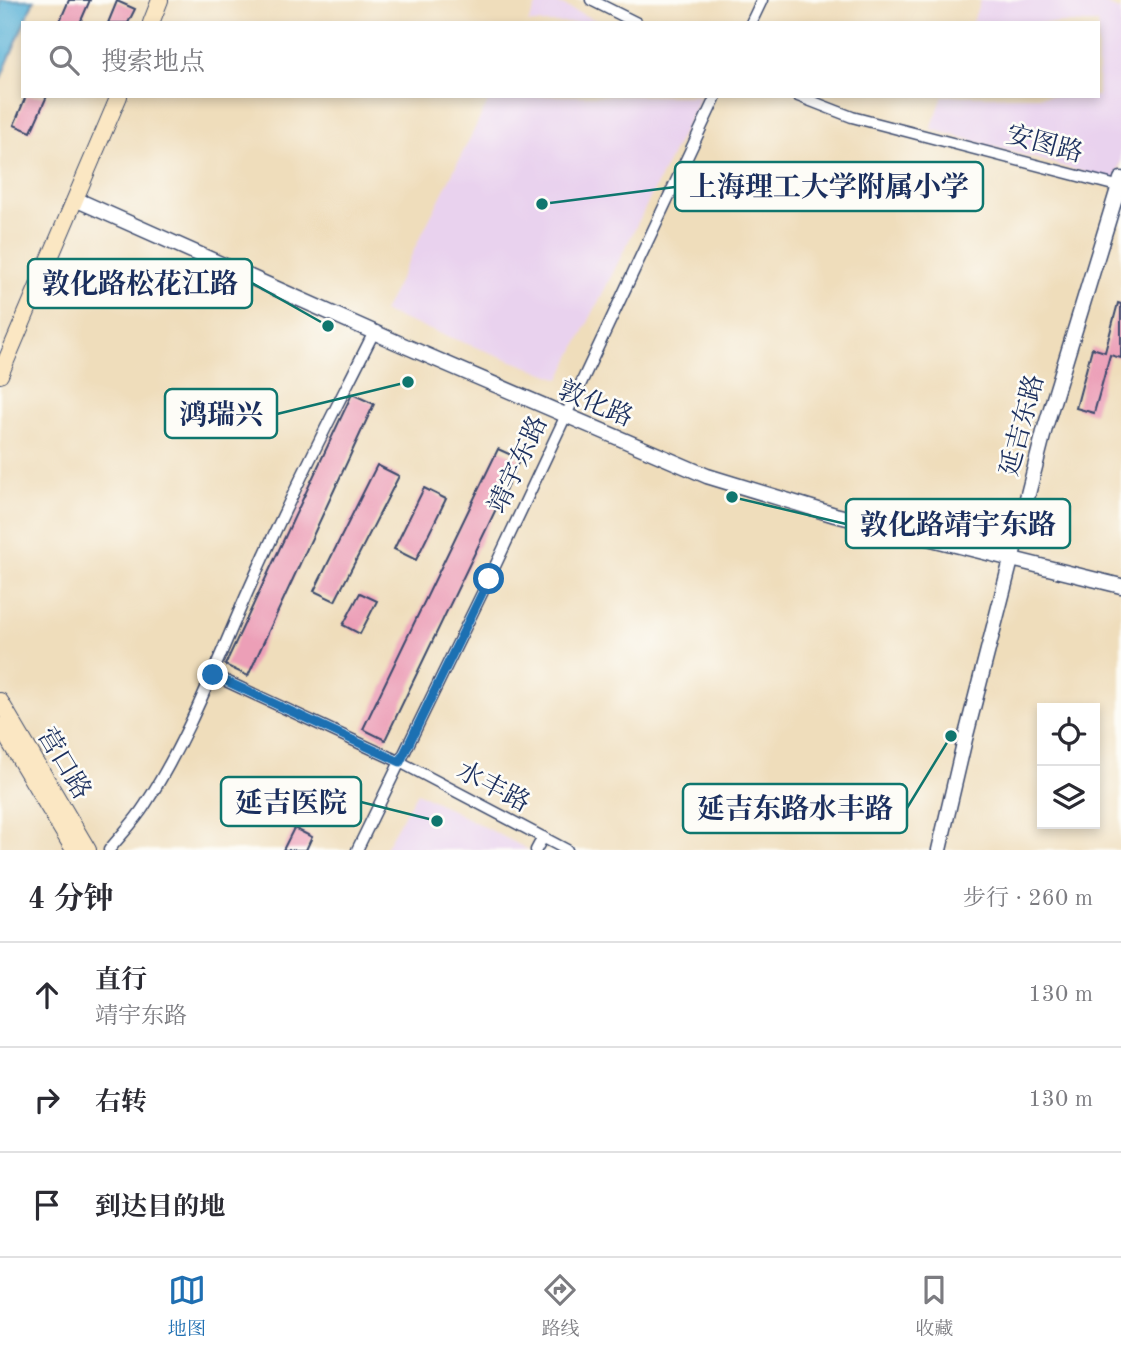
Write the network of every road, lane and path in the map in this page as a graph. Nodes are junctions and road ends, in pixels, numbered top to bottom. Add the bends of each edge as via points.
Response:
1 (160, 0) edge
2 (591, 0) edge
3 (762, 0) edge
4 (152, 21) edge
5 (633, 21) edge
6 (752, 21) edge
7 (118, 98) edge
8 (715, 98) edge
9 (802, 98) edge
10 (1120, 184) edge
11 (75, 200) junction
12 (374, 332) junction
13 (0, 375) edge
14 (565, 416) junction
15 (1012, 559) junction
16 (1121, 586) edge
17 (213, 675) junction
18 (0, 701) edge
19 (0, 726) edge
20 (400, 762) junction
21 (543, 837) junction
22 (74, 850) edge
23 (88, 850) edge
24 (109, 850) edge
25 (357, 850) edge
26 (536, 850) edge
27 (567, 850) edge
28 (939, 850) edge

1 - 4 main road
2 - 5 street
3 - 6 street
7 - 11 main road
8 - 14 street, 靖宇东路
9 - 10 street, 安图路 via 852,117
10 - 15 street, 延吉东路 via 1059,379
11 - 12 street, 敦化路
11 - 13 main road
12 - 14 street, 敦化路
12 - 17 street via 252,580
14 - 15 street, 敦化路 via 736,487
14 - 20 street, 靖宇东路
15 - 16 street, 敦化路
15 - 28 street, 延吉东路
17 - 20 street, 水丰路
17 - 24 street via 163,776
18 - 23 main road, 营口路
19 - 22 main road, 营口路
20 - 21 street, 水丰路
20 - 25 street, 靖宇东路
21 - 26 street
21 - 27 street, 水丰路

